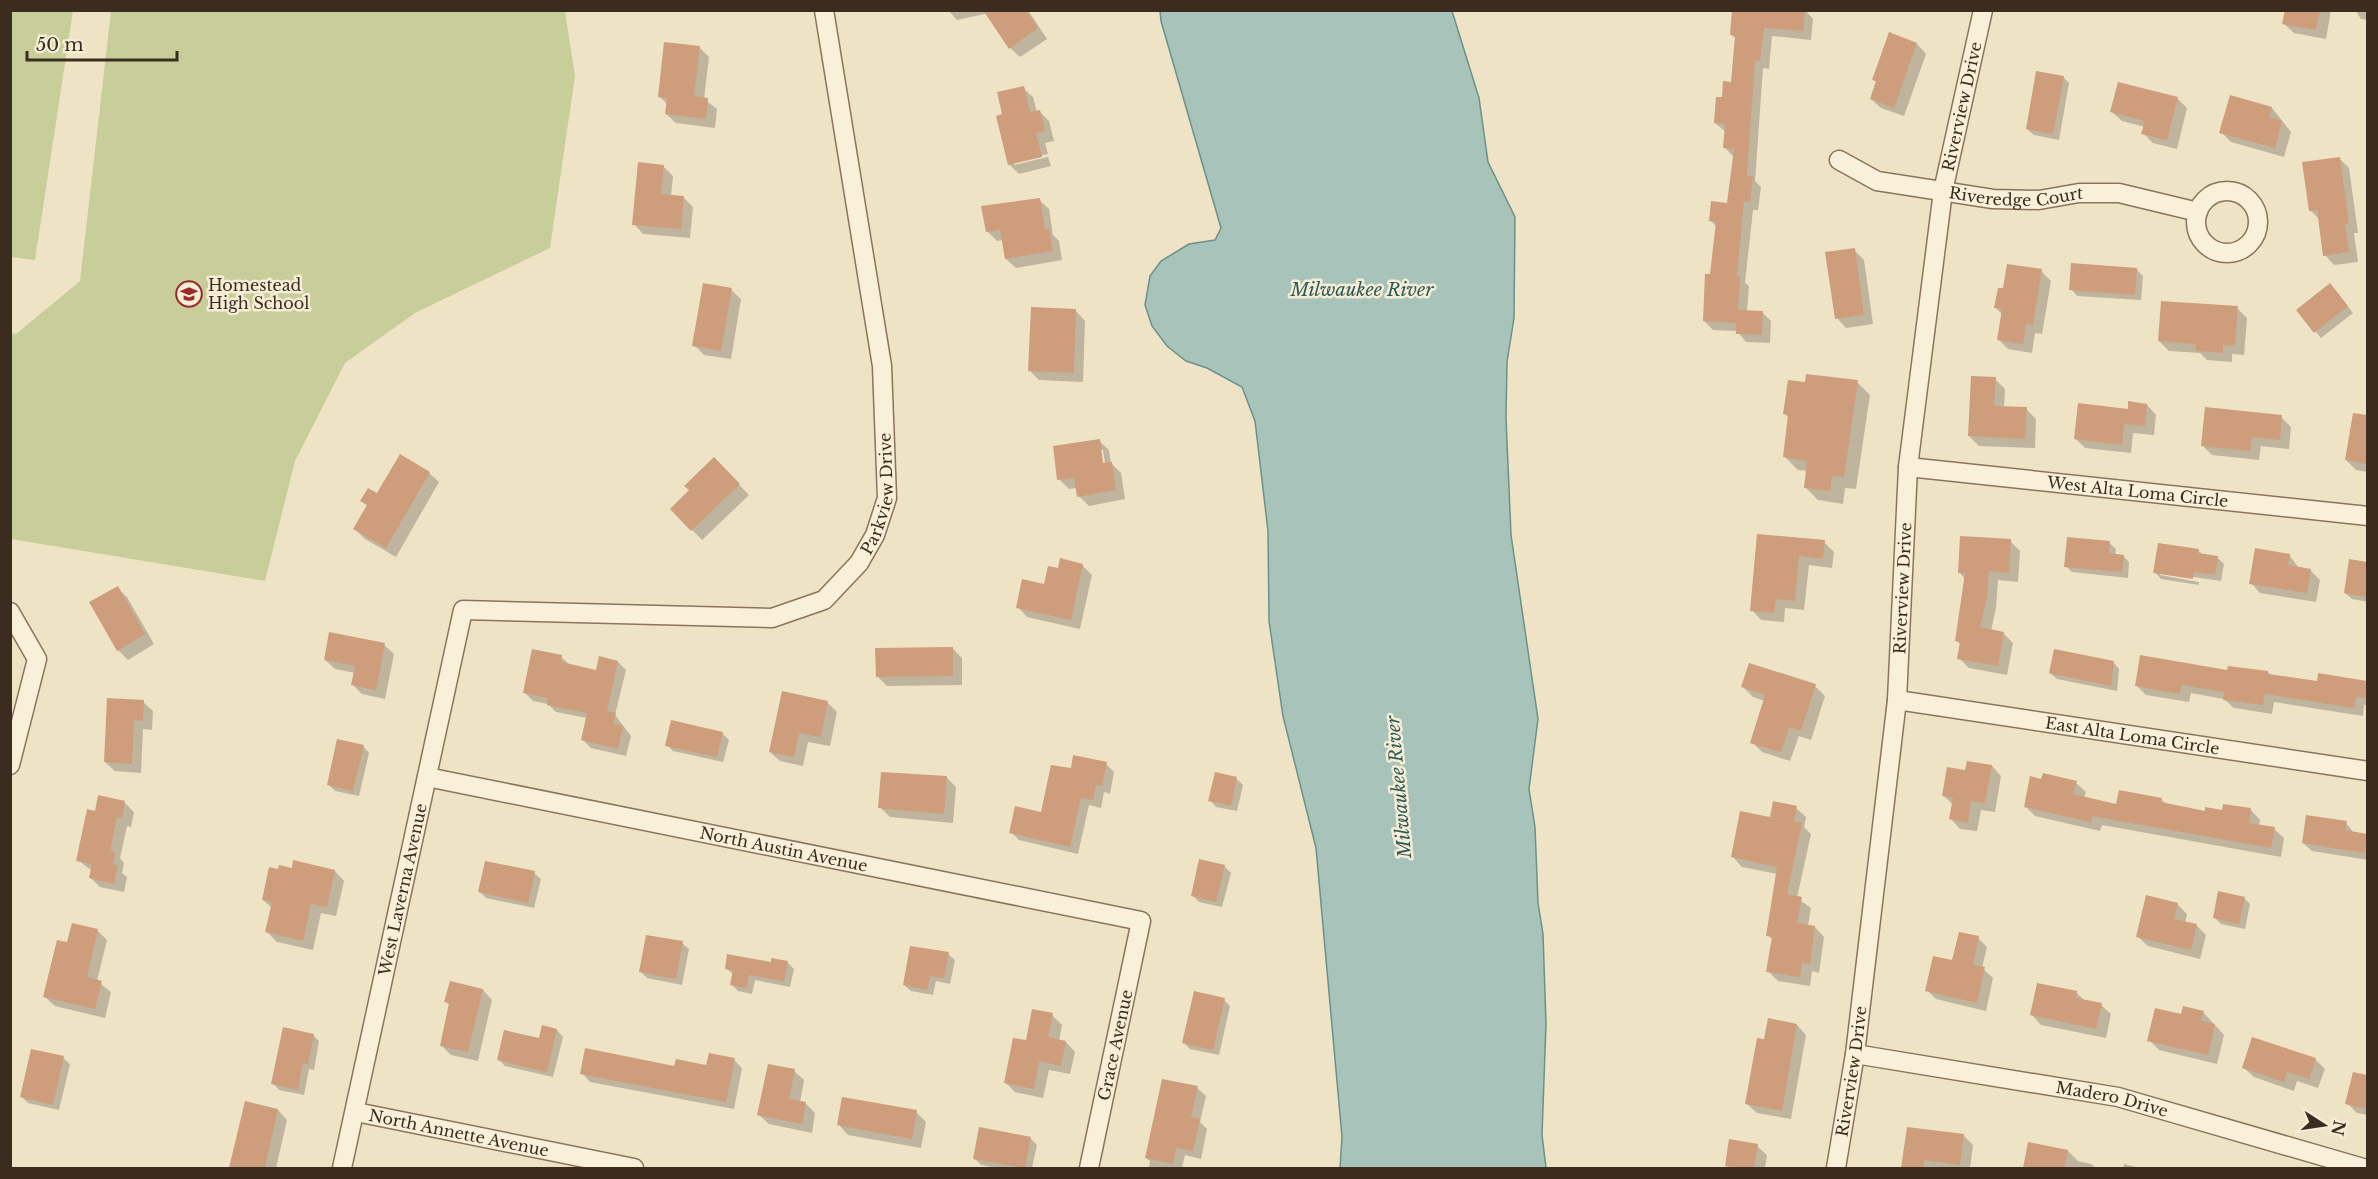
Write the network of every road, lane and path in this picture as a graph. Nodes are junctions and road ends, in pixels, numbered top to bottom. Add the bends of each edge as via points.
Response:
1 (824, 10) edge
2 (1983, 10) edge
3 (1839, 160) dead end
4 (1943, 191) junction
5 (2198, 212) dead end
6 (1908, 467) junction
7 (2367, 516) edge
8 (463, 610) joint
9 (10, 612) edge
10 (1897, 700) junction
11 (10, 765) edge
12 (2367, 771) edge
13 (428, 777) junction
14 (1141, 921) joint
15 (1855, 1054) junction
16 (356, 1112) junction
17 (342, 1168) edge
18 (634, 1168) edge
19 (1089, 1168) edge
20 (1836, 1168) edge
21 (2363, 1168) edge

1 - 8 street, Parkview Drive via 882,366 887,498 875,535 859,563 824,600 772,618
2 - 4 street, Riverview Drive
3 - 4 street, Riveredge Court via 1877,181
4 - 5 street, Riveredge Court via 1993,199 2039,200 2079,193 2119,193
4 - 6 street, Riverview Drive
6 - 7 street, West Alta Loma Circle
6 - 10 street, Riverview Drive
8 - 13 street, West Laverna Avenue
9 - 11 street via 36,659
10 - 12 street, East Alta Loma Circle
10 - 15 street, Riverview Drive
13 - 14 street, North Austin Avenue
13 - 16 street, West Laverna Avenue
14 - 19 street, Grace Avenue
15 - 20 street, Riverview Drive
15 - 21 street, Madero Drive via 2118,1097
16 - 17 street, West Laverna Avenue
16 - 18 street, North Annette Avenue

